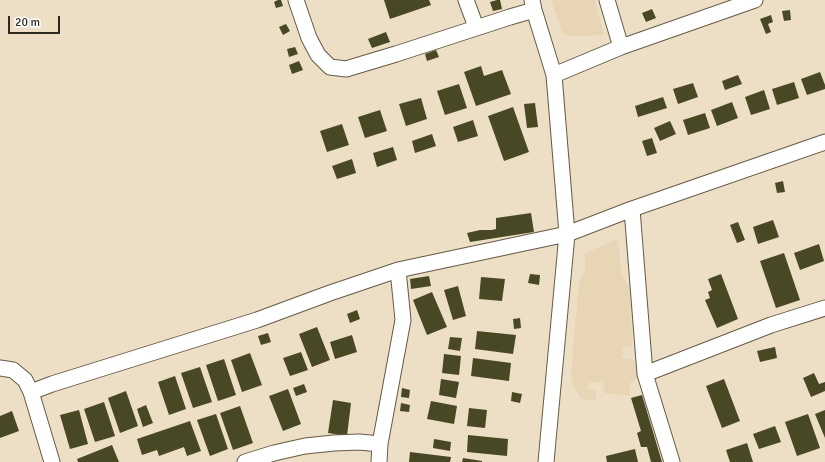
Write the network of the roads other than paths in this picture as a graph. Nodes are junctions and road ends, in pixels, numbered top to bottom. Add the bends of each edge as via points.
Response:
1 (296, 0) edge
2 (466, 0) edge
3 (606, 0) edge
4 (754, 0) edge
5 (533, 5) edge
6 (476, 27) junction
7 (621, 47) junction
8 (554, 75) junction
9 (825, 142) edge
10 (632, 209) junction
11 (567, 234) junction
12 (398, 270) junction
13 (825, 308) edge
14 (0, 368) edge
15 (645, 374) junction
16 (31, 392) junction
17 (380, 444) junction
18 (52, 462) edge
19 (245, 462) edge
20 (379, 462) edge
21 (546, 462) edge
22 (672, 462) edge

1 - 6 street via 318,56 330,67 346,69
2 - 6 street
3 - 7 street
4 - 7 street
5 - 6 street via 510,17
5 - 8 street
7 - 8 street
8 - 11 street
9 - 10 street
10 - 11 street
10 - 15 street
11 - 12 street
11 - 21 street
12 - 16 street via 256,320
12 - 17 street via 403,320
13 - 15 street via 771,325
14 - 16 street via 13,370 25,380
15 - 22 street
16 - 18 street
17 - 19 street via 359,442 305,446
17 - 20 street

